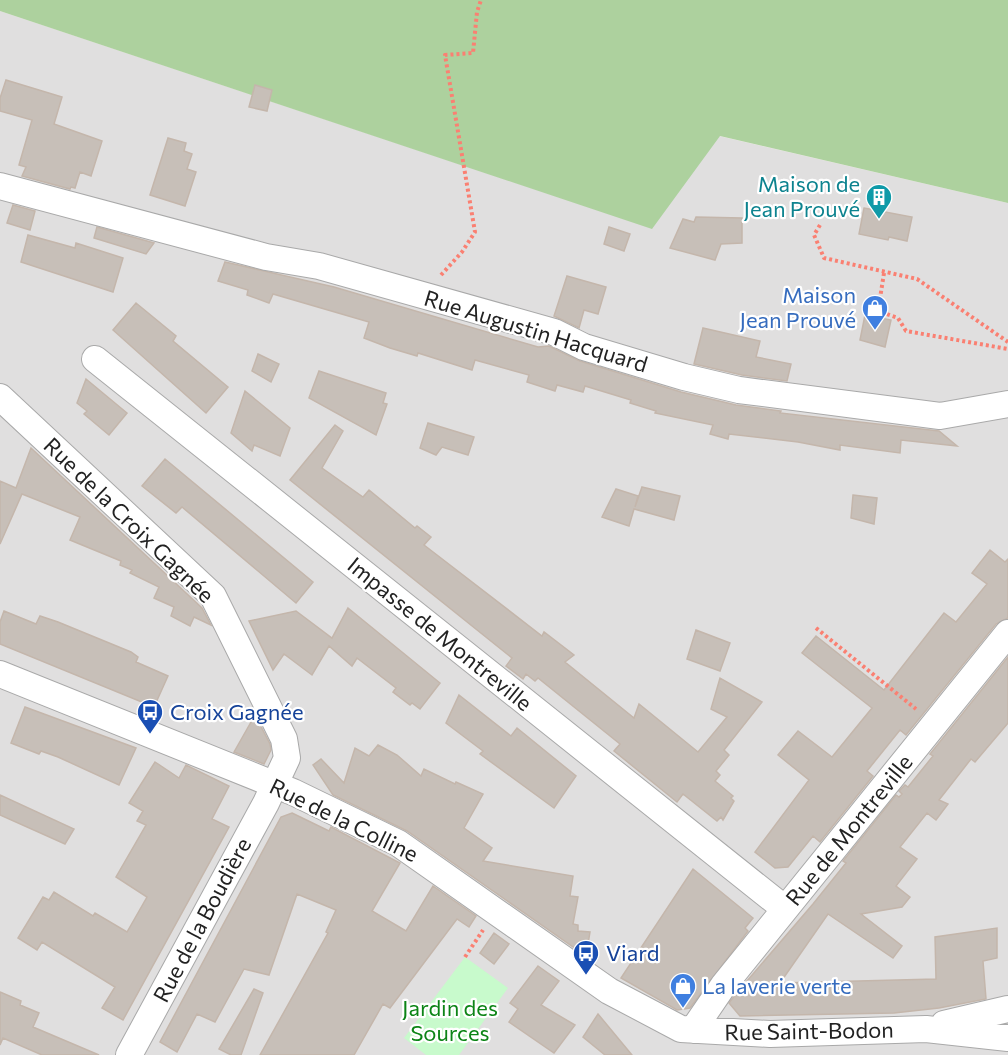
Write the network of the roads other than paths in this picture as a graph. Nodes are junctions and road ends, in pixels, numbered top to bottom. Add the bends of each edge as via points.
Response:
1 (0, 186) edge
2 (95, 359) dead end
3 (0, 397) edge
4 (1008, 404) edge
5 (1008, 633) edge
6 (0, 674) edge
7 (274, 784) junction
8 (785, 909) junction
9 (1008, 1009) edge
10 (926, 1029) junction
11 (693, 1030) junction
12 (1008, 1038) edge
13 (129, 1055) edge

1 - 4 street, Rue Augustin Hacquard via 266,257 319,266 554,332 584,347 739,390 940,416
2 - 8 street, Impasse de Montreville
3 - 7 street, Rue de la Croix Gagnée via 213,596 284,739 287,758
5 - 8 street, Rue de Montreville
6 - 7 street, Rue de la Colline
7 - 11 street, Rue de la Colline via 398,843 609,991 675,1026
7 - 13 street, Rue de la Boudière
8 - 11 street, Rue de Montreville
9 - 10 street, Rue Saint-Bodon
10 - 11 street, Rue Saint-Bodon via 770,1034
10 - 12 street, Rue Saint-Bodon

